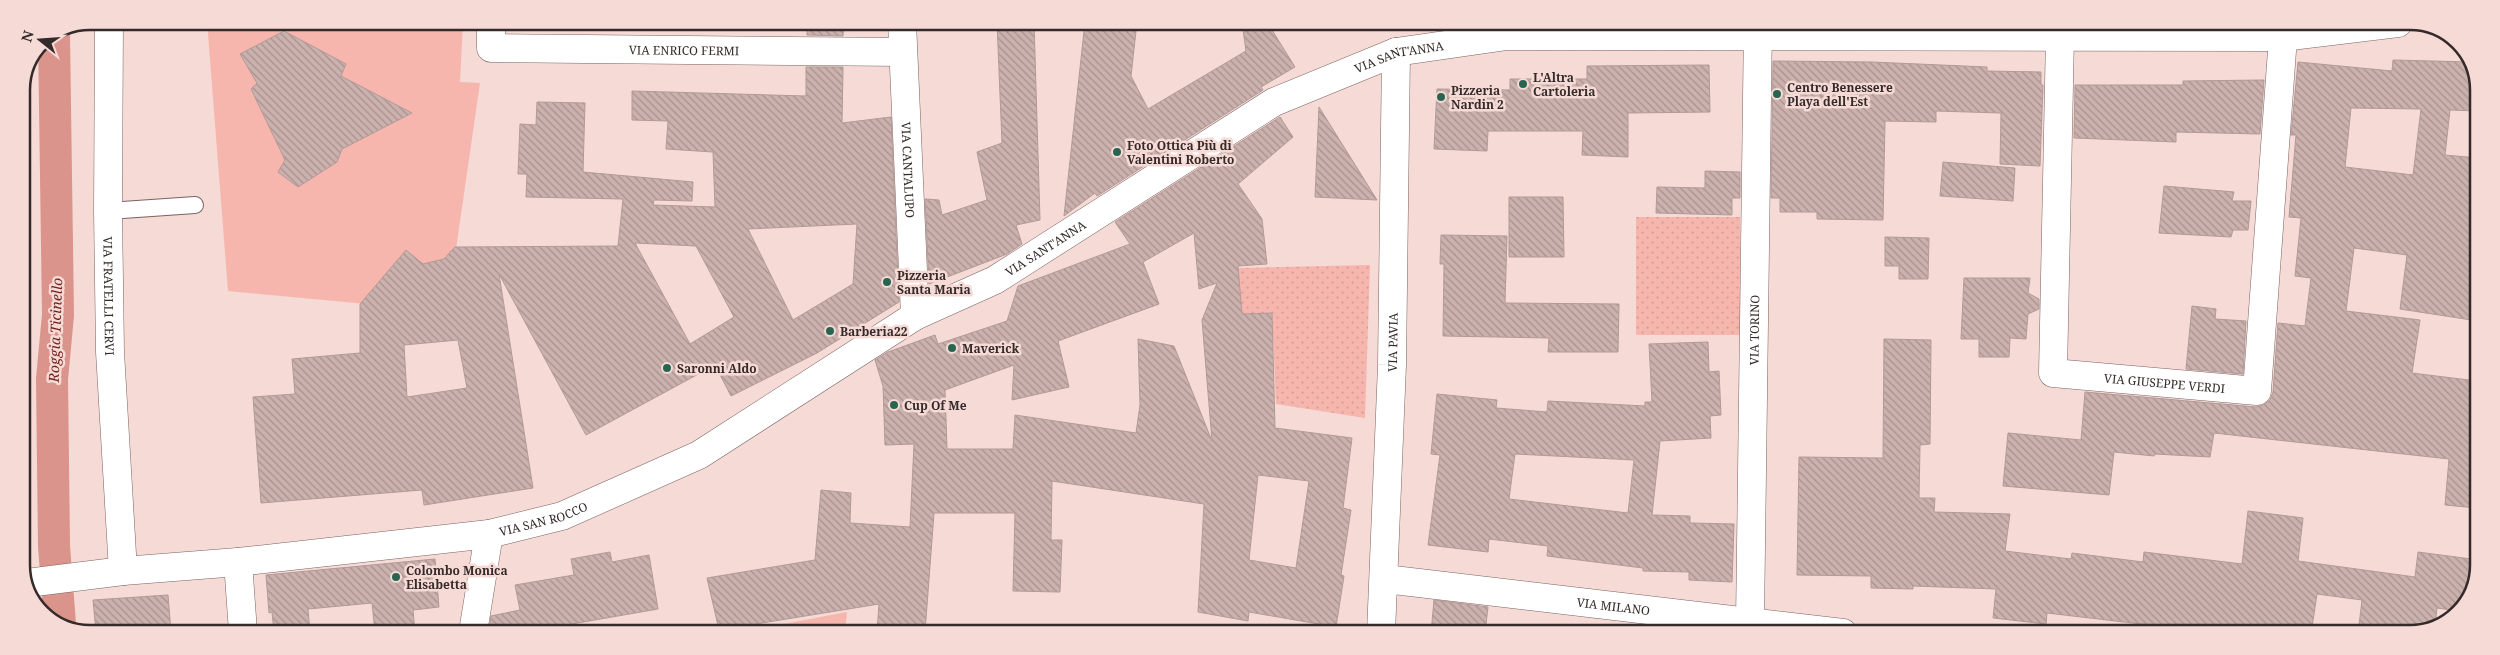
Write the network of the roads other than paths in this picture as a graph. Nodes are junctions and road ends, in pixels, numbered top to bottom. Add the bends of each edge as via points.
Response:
1 (109, 30) edge
2 (491, 30) edge
3 (902, 30) edge
4 (1759, 30) edge
5 (2345, 30) edge
6 (2060, 36) junction
7 (2283, 37) junction
8 (903, 52) junction
9 (1396, 52) junction
10 (195, 205) dead end
11 (108, 211) junction
12 (915, 316) junction
13 (489, 534) junction
14 (238, 562) junction
15 (123, 571) junction
16 (1385, 579) junction
17 (33, 582) edge
18 (1750, 622) junction
19 (242, 625) edge
20 (474, 625) edge
21 (1382, 625) edge
22 (1775, 625) edge

1 - 11 street, VIA FRATELLI CERVI
2 - 8 street, VIA ENRICO FERMI via 491,48
3 - 8 street, VIA CANTALUPO
4 - 6 street, VIA SANT'ANNA
4 - 9 street, VIA SANT'ANNA via 1507,36
4 - 18 street, VIA TORINO
5 - 7 street, VIA SANT'ANNA
6 - 7 street, VIA SANT'ANNA
6 - 7 street, VIA GIUSEPPE VERDI via 2053,372 2257,391
8 - 12 street, VIA CANTALUPO
9 - 12 street, VIA SANT'ANNA via 1274,102 995,280
9 - 16 street, VIA PAVIA via 1392,365
10 - 11 lane
11 - 15 street, VIA FRATELLI CERVI via 110,352
12 - 13 street, VIA SAN ROCCO via 699,455 562,516
13 - 14 street, VIA SAN ROCCO
13 - 20 street
14 - 15 street, VIA SAN ROCCO
14 - 19 street
15 - 17 street, VIA SAN ROCCO
16 - 18 street, VIA MILANO
16 - 21 street, VIA PAVIA
18 - 22 street, VIA MILANO

